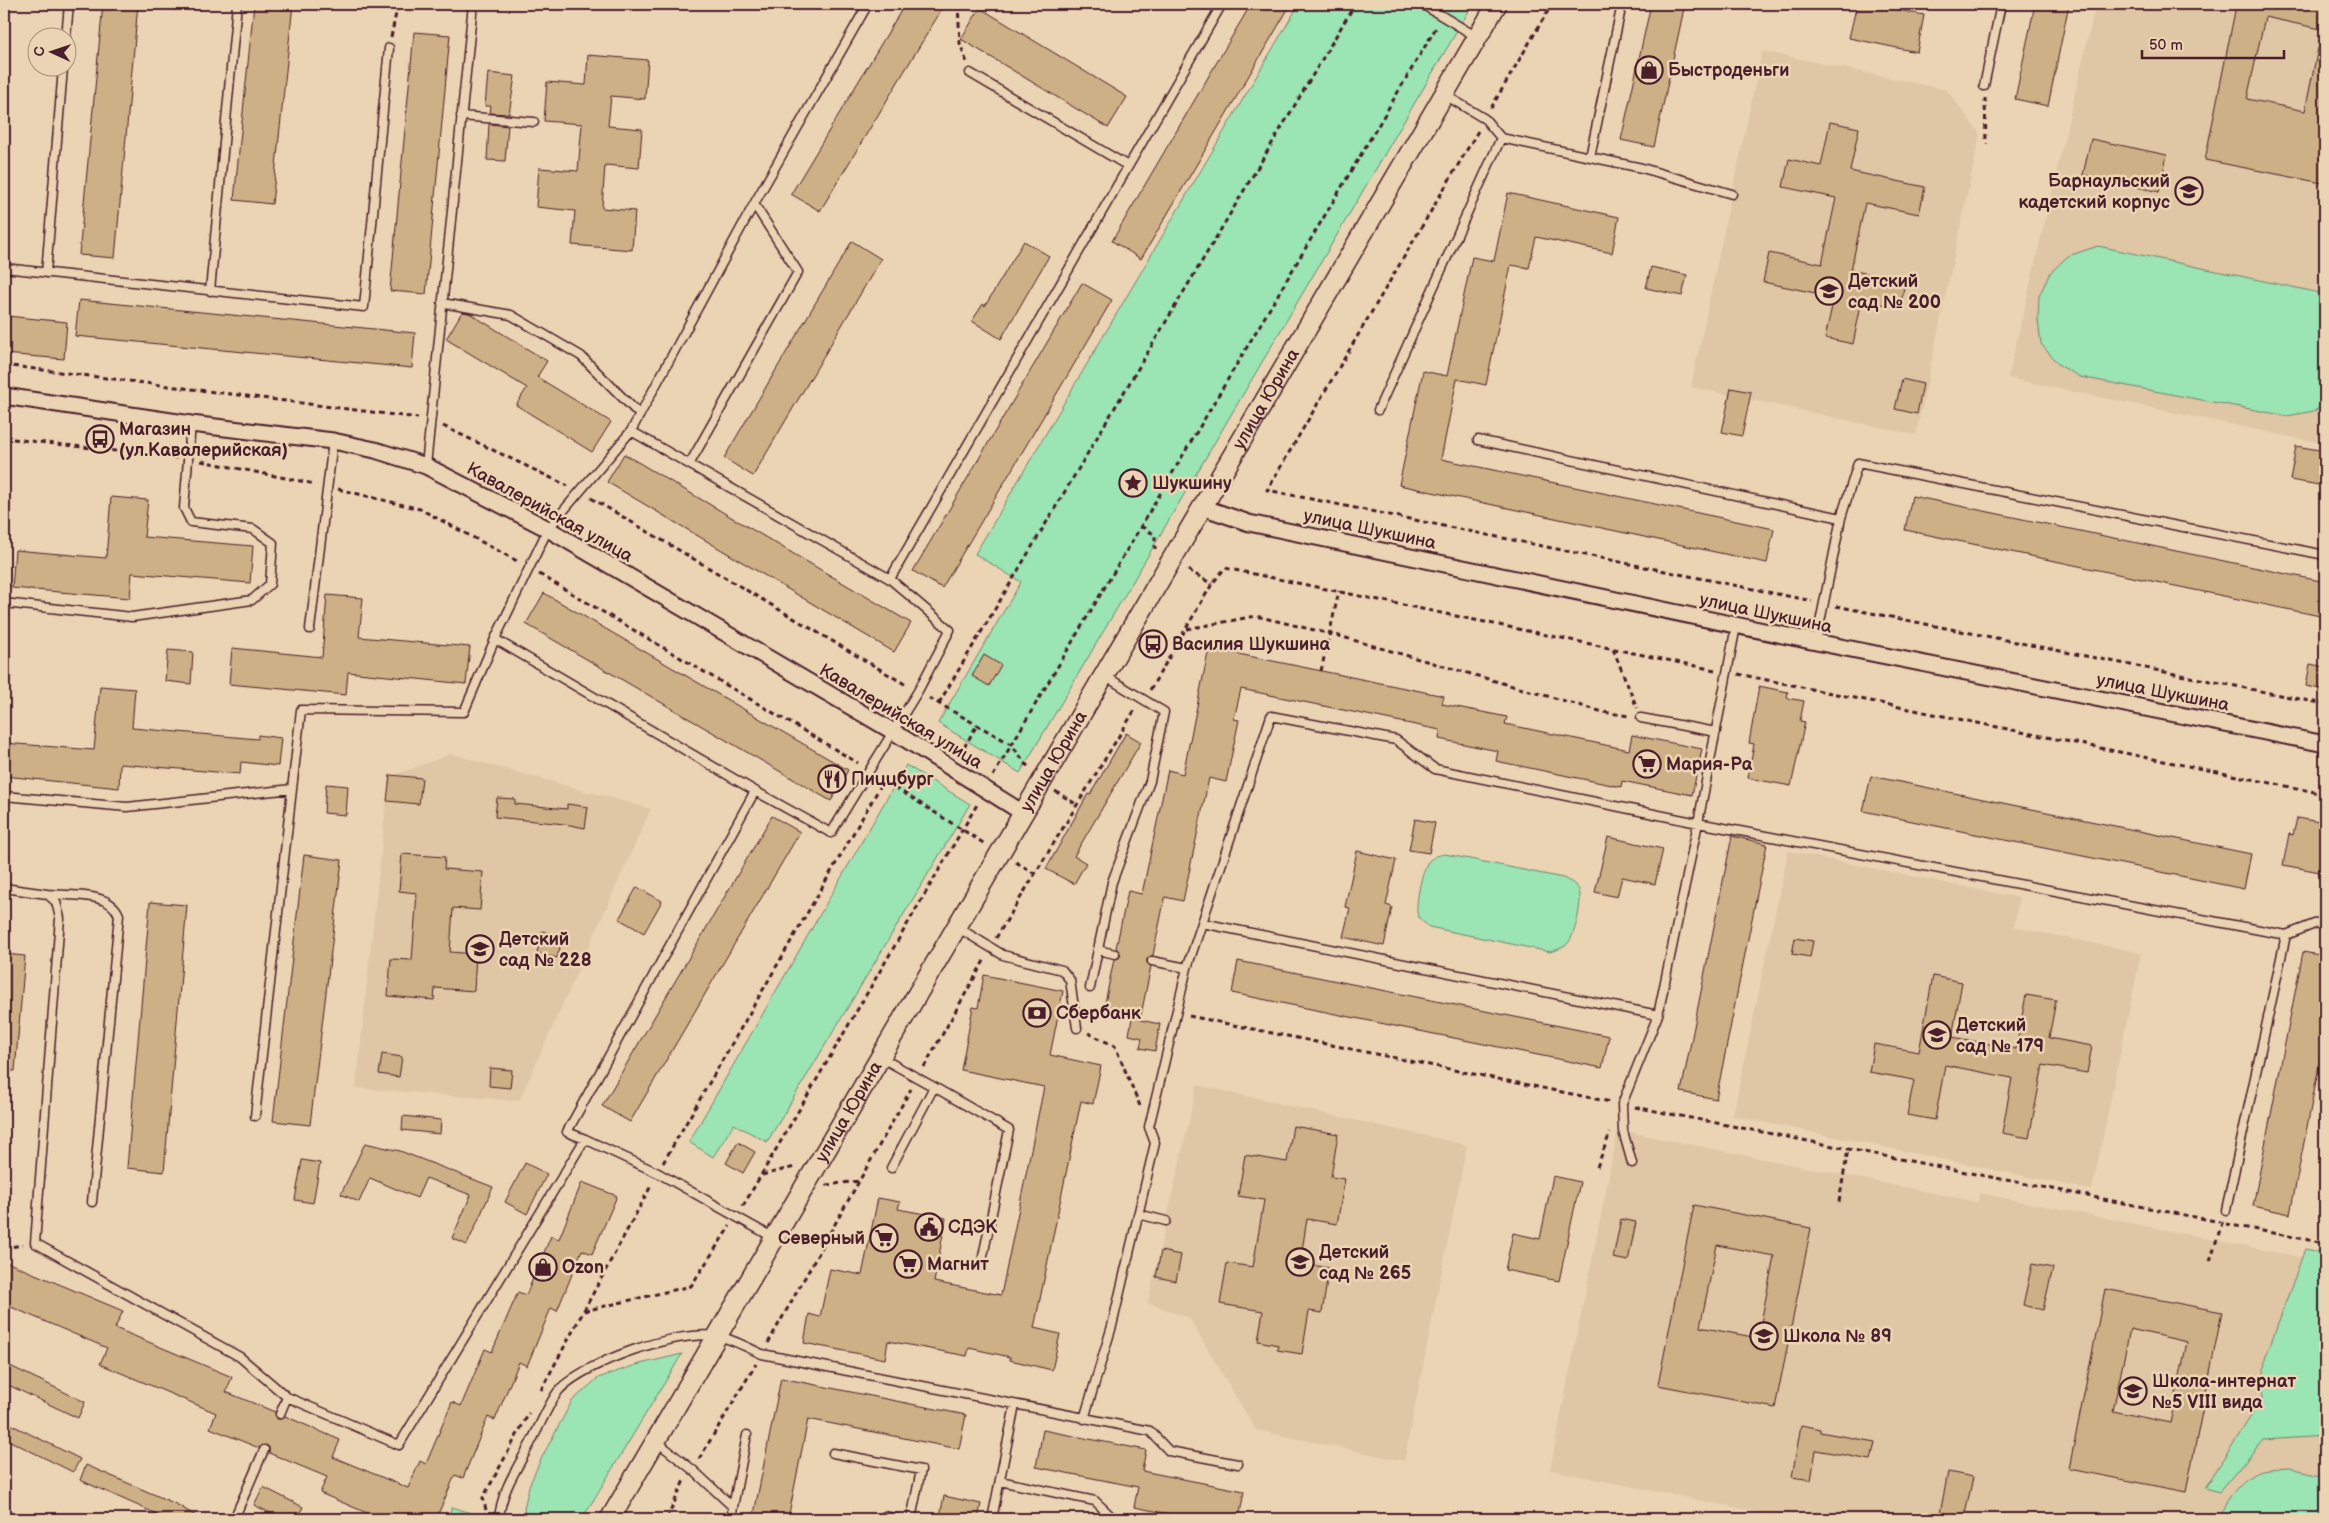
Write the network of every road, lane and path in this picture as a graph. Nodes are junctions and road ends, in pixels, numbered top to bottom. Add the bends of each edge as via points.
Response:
1 (69, 4) edge
2 (237, 4) edge
3 (398, 4) edge
4 (472, 4) edge
5 (868, 4) edge
6 (958, 4) edge
7 (1222, 4) edge
8 (1354, 4) edge
9 (1422, 4) edge
10 (1496, 4) edge
11 (1552, 4) edge
12 (1622, 4) edge
13 (2001, 4) edge
14 (1443, 16) junction
15 (67, 28) edge
16 (1477, 37) junction
17 (389, 48) joint
18 (970, 73) joint
19 (62, 78) edge
20 (1984, 86) joint
21 (1443, 94) junction
22 (461, 116) junction
23 (1485, 119) junction
24 (534, 122) dead end
25 (1501, 138) junction
26 (1986, 144) dead end
27 (1590, 157) junction
28 (1128, 166) junction
29 (1732, 194) dead end
30 (754, 204) junction
31 (4, 268) edge
32 (46, 273) junction
33 (210, 290) junction
34 (442, 304) junction
35 (4, 396) edge
36 (1378, 410) dead end
37 (640, 414) junction
38 (191, 424) junction
39 (631, 431) junction
40 (4, 438) edge
41 (1478, 440) dead end
42 (333, 441) junction
43 (188, 459) junction
44 (690, 464) junction
45 (426, 466) junction
46 (328, 486) junction
47 (1202, 507) junction
48 (1841, 518) junction
49 (1141, 526) junction
50 (548, 530) junction
51 (1155, 550) dead end
52 (2325, 555) edge
53 (529, 568) junction
54 (1188, 570) dead end
55 (890, 579) junction
56 (1212, 584) junction
57 (1339, 591) junction
58 (4, 603) edge
59 (1823, 603) junction
60 (1736, 626) junction
61 (310, 629) dead end
62 (1186, 629) junction
63 (1328, 633) junction
64 (495, 640) junction
65 (1816, 642) junction
66 (1613, 648) junction
67 (1321, 671) dead end
68 (1727, 672) junction
69 (1103, 675) junction
70 (1142, 698) junction
71 (939, 703) dead end
72 (2325, 704) edge
73 (1641, 718) junction
74 (977, 725) dead end
75 (894, 732) junction
76 (1716, 732) junction
77 (950, 744) dead end
78 (2325, 744) edge
79 (870, 770) junction
80 (884, 780) junction
81 (292, 789) junction
82 (985, 790) junction
83 (755, 791) junction
84 (2325, 794) edge
85 (4, 796) edge
86 (1023, 813) junction
87 (1698, 823) junction
88 (962, 830) junction
89 (1000, 852) junction
90 (1035, 874) junction
91 (4, 888) edge
92 (47, 894) junction
93 (2325, 920) edge
94 (1202, 923) junction
95 (957, 927) junction
96 (2286, 935) junction
97 (991, 947) junction
98 (1098, 950) junction
99 (1115, 954) dead end
100 (1152, 961) dead end
101 (1187, 968) junction
102 (1090, 988) dead end
103 (1176, 1013) junction
104 (1658, 1015) junction
105 (1077, 1028) joint
106 (880, 1057) junction
107 (918, 1078) junction
108 (934, 1087) junction
109 (1622, 1104) junction
110 (255, 1116) dead end
111 (1149, 1127) junction
112 (585, 1140) junction
113 (1848, 1149) junction
114 (1632, 1163) dead end
115 (891, 1168) dead end
116 (658, 1173) junction
117 (92, 1202) dead end
118 (1839, 1202) dead end
119 (2226, 1210) joint
120 (1138, 1214) junction
121 (736, 1216) junction
122 (1166, 1221) dead end
123 (2222, 1223) junction
124 (774, 1238) junction
125 (35, 1243) junction
126 (2325, 1243) edge
127 (4, 1248) edge
128 (2210, 1261) dead end
129 (981, 1266) dead end
130 (584, 1311) junction
131 (717, 1336) junction
132 (762, 1354) junction
133 (538, 1396) dead end
134 (287, 1397) junction
135 (533, 1404) dead end
136 (1015, 1405) junction
137 (280, 1414) dead end
138 (1084, 1419) junction
139 (747, 1434) dead end
140 (656, 1441) junction
141 (264, 1450) dead end
142 (833, 1453) dead end
143 (1238, 1464) dead end
144 (693, 1470) junction
145 (1000, 1481) junction
146 (678, 1492) dead end
147 (483, 1498) dead end
148 (734, 1507) junction
149 (885, 1516) dead end
150 (234, 1519) edge
151 (499, 1519) edge
152 (610, 1519) edge
153 (667, 1519) edge
154 (731, 1519) edge
155 (898, 1519) edge
156 (911, 1519) edge
157 (992, 1519) edge
158 (1114, 1519) edge

1 - 15 lane
2 - 33 lane
3 - 17 path
4 - 22 lane
5 - 30 lane
6 - 18 path via 960,42
7 - 28 lane
8 - 71 path
9 - 14 lane
10 - 16 street, улица Юрина
11 - 23 path
12 - 27 lane
13 - 20 lane
14 - 16 lane
14 - 49 path
16 - 21 street, улица Юрина
17 - 33 lane via 364,307
18 - 28 lane
19 - 32 lane
20 - 26 path
21 - 23 lane
21 - 47 street, улица Юрина
22 - 24 lane
22 - 34 lane
23 - 25 lane
23 - 59 path via 1267,490
25 - 27 lane
25 - 36 lane
27 - 29 lane
28 - 55 lane
30 - 37 lane
30 - 44 lane via 798,272
31 - 32 lane
32 - 33 lane
34 - 37 lane via 511,315 580,356
34 - 45 lane
35 - 38 street, Кавалерийская улица
37 - 39 lane
38 - 42 street, Кавалерийская улица
38 - 43 lane
39 - 44 lane
39 - 50 lane
40 - 43 path
41 - 48 lane
42 - 45 street, Кавалерийская улица
42 - 46 lane
43 - 46 path
43 - 58 lane via 184,508 191,522 253,529 273,544 270,584 252,600 132,617
44 - 55 lane
45 - 50 street, Кавалерийская улица
46 - 53 path via 420,509
46 - 61 lane
47 - 60 street, улица Шукшина via 1249,523
47 - 69 street, улица Юрина
48 - 52 lane via 1858,463
48 - 59 lane
49 - 51 path via 1155,535
49 - 82 path
50 - 53 lane
50 - 75 street, Кавалерийская улица
53 - 64 lane
53 - 79 path
54 - 56 path
55 - 75 lane via 950,630
56 - 57 path via 1225,568
56 - 62 path
57 - 63 path
57 - 66 path
59 - 65 lane
59 - 72 path
60 - 65 street, улица Шукшина
60 - 68 lane
62 - 63 path via 1256,616
62 - 70 path via 1152,688
63 - 67 path
63 - 73 path via 1603,712
64 - 81 lane via 464,712 301,710
64 - 83 lane
65 - 78 street, улица Шукшина
66 - 68 path
66 - 73 path
68 - 76 lane
68 - 84 path
69 - 70 lane
69 - 86 street, улица Юрина
70 - 90 path
70 - 98 lane via 1164,712 1150,781 1112,882
73 - 76 lane
74 - 77 path via 962,751
75 - 79 lane
75 - 82 street, Кавалерийская улица
76 - 87 lane
79 - 80 path
79 - 83 lane via 831,833
80 - 88 path
80 - 116 path
81 - 85 lane via 127,807
81 - 110 lane
82 - 86 street, Кавалерийская улица
82 - 88 path
83 - 112 lane via 567,1132
86 - 89 street, улица Юрина
87 - 94 lane via 1436,769 1396,740 1271,716
87 - 96 lane
87 - 104 lane
88 - 89 path
88 - 121 path
89 - 90 path
89 - 95 street, улица Юрина
90 - 97 path
91 - 92 lane
92 - 117 lane via 103,899 116,907 119,915
92 - 125 lane via 56,902 60,918
93 - 96 lane
94 - 101 lane
94 - 104 lane
95 - 97 lane
95 - 106 street, улица Юрина
96 - 119 lane
97 - 105 lane via 1003,956 1062,970 1070,980
97 - 107 path
98 - 99 lane
98 - 102 lane
100 - 101 lane
101 - 103 lane
103 - 109 path
103 - 111 lane
104 - 109 lane
105 - 111 path via 1115,1046
106 - 107 lane
106 - 124 street, улица Юрина
107 - 108 lane
107 - 132 path
108 - 115 lane
108 - 129 lane via 1009,1130
109 - 113 path
109 - 114 lane via 1623,1131
111 - 120 lane via 1155,1143
112 - 116 lane
112 - 134 lane via 399,1445
113 - 118 path
113 - 123 path
116 - 121 lane
116 - 130 path
119 - 123 path
120 - 122 lane
120 - 138 lane via 1112,1326
121 - 124 lane
121 - 130 path via 691,1286
123 - 126 path
123 - 128 path
124 - 131 street, улица Юрина
125 - 127 path
125 - 134 lane via 240,1357
130 - 133 path
131 - 132 lane
131 - 140 street, улица Юрина
131 - 151 lane via 693,1335 626,1353 590,1367 560,1390 510,1480 500,1503
132 - 136 lane
132 - 144 path
134 - 137 lane
135 - 147 path
136 - 138 lane
136 - 145 lane
138 - 143 lane via 1150,1431 1169,1451
139 - 148 lane
140 - 144 lane
140 - 152 street, улица Юрина
141 - 150 lane
142 - 156 lane via 922,1470
144 - 148 lane
145 - 157 lane
145 - 158 lane via 1095,1501
146 - 153 path
148 - 154 lane
149 - 155 lane

